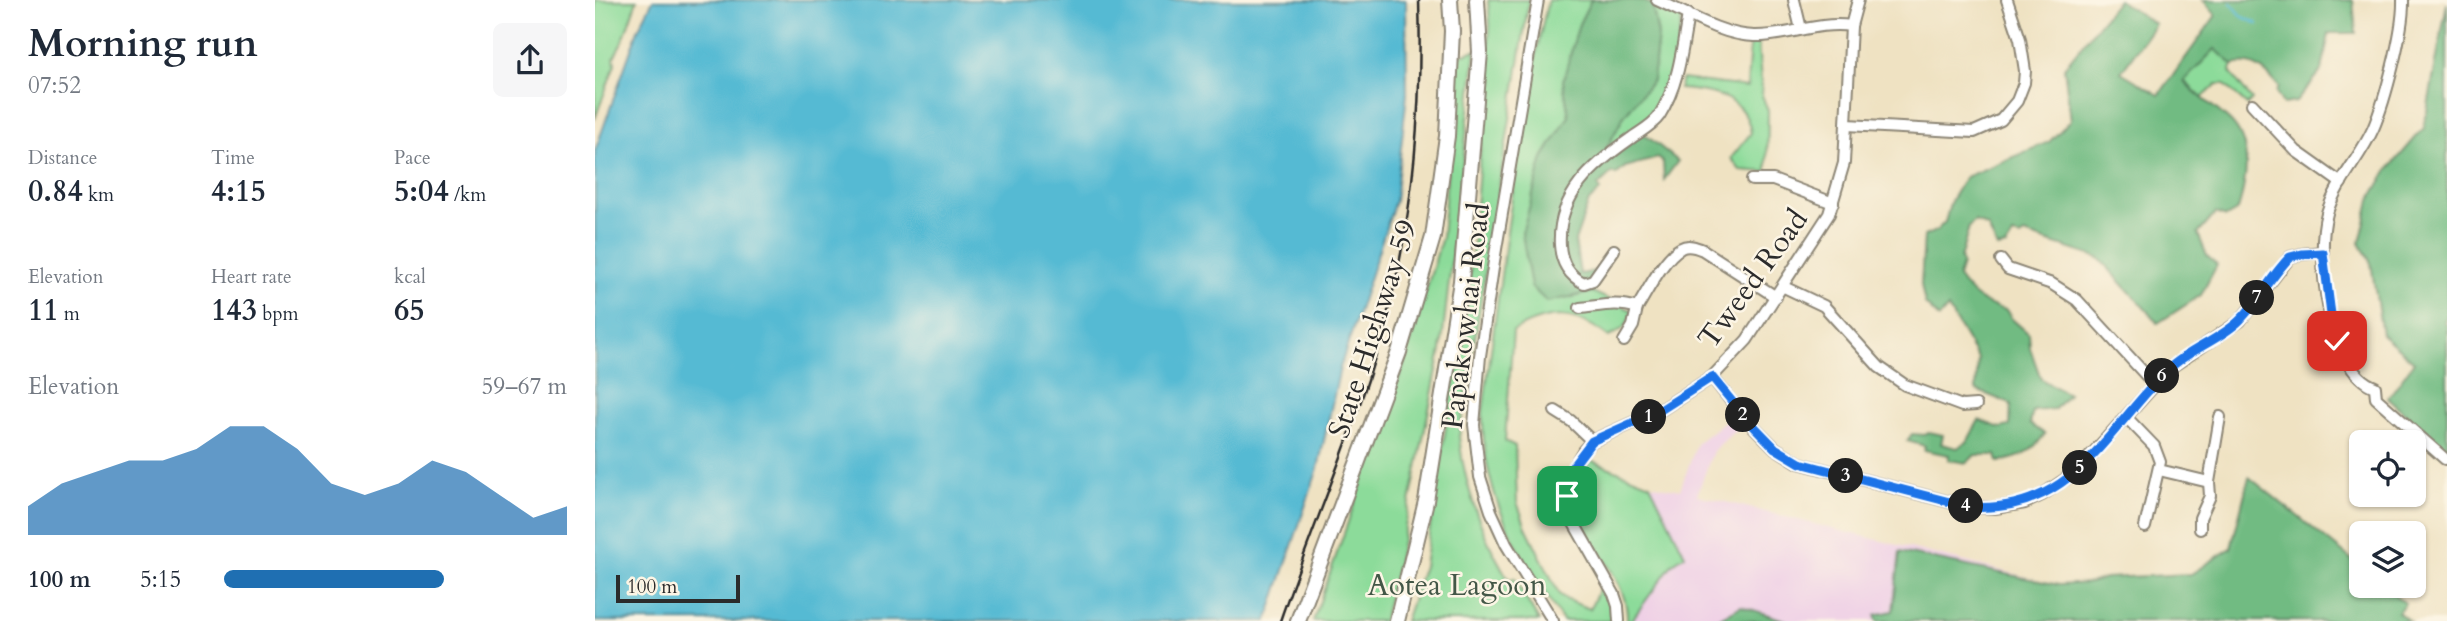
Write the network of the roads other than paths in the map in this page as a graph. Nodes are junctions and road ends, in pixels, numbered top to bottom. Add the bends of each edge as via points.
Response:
1 (1450, 0) edge
2 (1477, 0) edge
3 (1538, 0) edge
4 (1657, 0) edge
5 (1794, 0) edge
6 (1858, 0) edge
7 (2007, 0) edge
8 (2403, 0) edge
9 (1688, 14) junction
10 (1851, 26) junction
11 (1801, 29) junction
12 (2252, 104) dead end
13 (1847, 125) junction
14 (1752, 180) dead end
15 (2341, 183) junction
16 (1833, 203) junction
17 (1614, 250) dead end
18 (2323, 253) junction
19 (2001, 260) dead end
20 (1784, 287) junction
21 (1776, 297) junction
22 (1580, 308) dead end
23 (1637, 309) junction
24 (1624, 341) dead end
25 (1712, 377) junction
26 (2155, 385) junction
27 (1976, 405) dead end
28 (1555, 411) dead end
29 (2220, 417) dead end
30 (2127, 418) junction
31 (1592, 441) junction
32 (2445, 459) edge
33 (2159, 470) junction
34 (2209, 482) junction
35 (2145, 527) dead end
36 (2200, 529) dead end
37 (1299, 621) edge
38 (1397, 621) edge
39 (1553, 621) edge
40 (1619, 621) edge

1 - 37 main road, State Highway 59 via 1447,136 1433,237 1399,352
2 - 38 main road, State Highway 59 via 1480,52 1461,281 1426,501
3 - 39 street, Papakowhai Road via 1494,261 1474,425 1478,467 1490,511
4 - 9 street
5 - 11 street
6 - 10 street, Tweed Road
7 - 13 street via 2025,71 2017,101 2001,120 1975,131
8 - 15 street via 2388,83 2373,130
9 - 11 street via 1756,37
9 - 17 street via 1677,78 1658,116 1599,160 1578,182 1566,207 1560,245 1569,274 1584,283 1593,280
10 - 11 street
10 - 13 street, Tweed Road
12 - 15 street via 2296,151
13 - 16 street, Tweed Road via 1844,163
14 - 16 street via 1773,180
15 - 18 street via 2326,217
16 - 20 street, Tweed Road
18 - 26 street via 2290,257 2240,321 2177,362
18 - 32 street via 2332,322 2344,358 2358,378 2375,387 2376,398
19 - 26 street via 2008,269 2052,284 2077,300
20 - 21 street, Tweed Road
20 - 27 street via 1824,306 1879,367 1905,385 1962,406
21 - 23 street via 1692,246 1682,247 1669,258
21 - 25 street, Tweed Road via 1747,340
22 - 23 street via 1625,304
23 - 24 street
25 - 30 street via 1775,448 1800,463 1969,507 2015,506 2042,495 2076,472
25 - 31 street, Tweed Road via 1659,411
26 - 30 street
28 - 31 street
29 - 34 street
30 - 33 street via 2154,446
31 - 40 street via 1569,475 1568,504 1571,518 1614,594
33 - 34 street
33 - 35 street
34 - 36 street via 2210,496

